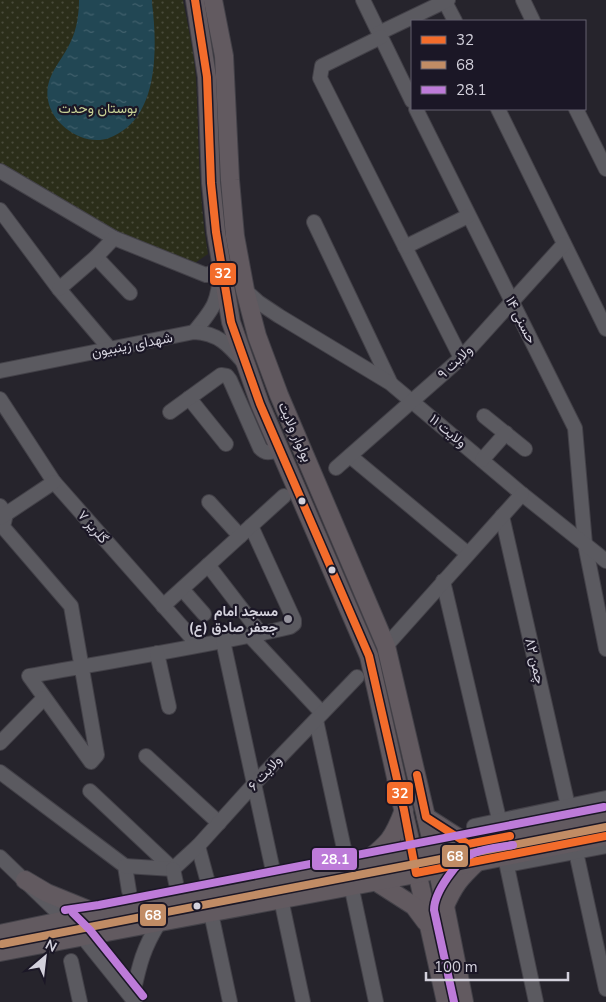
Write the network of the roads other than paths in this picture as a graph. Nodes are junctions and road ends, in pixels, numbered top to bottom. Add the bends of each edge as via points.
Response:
1 (195, 0) edge
2 (213, 0) edge
3 (363, 0) edge
4 (446, 0) edge
5 (523, 0) edge
6 (455, 20) edge
7 (533, 20) edge
8 (380, 35) junction
9 (411, 99) edge
10 (416, 110) edge
11 (498, 110) edge
12 (576, 110) edge
13 (606, 169) edge
14 (0, 171) edge
15 (0, 210) edge
16 (468, 216) junction
17 (314, 222) dead end
18 (114, 238) junction
19 (564, 244) junction
20 (405, 247) junction
21 (96, 257) junction
22 (221, 269) junction
23 (59, 289) junction
24 (245, 290) junction
25 (130, 293) dead end
26 (512, 302) junction
27 (279, 316) junction
28 (606, 329) edge
29 (194, 332) junction
30 (257, 336) junction
31 (110, 349) junction
32 (461, 358) junction
33 (247, 365) junction
34 (0, 371) edge
35 (390, 383) junction
36 (189, 398) junction
37 (0, 399) edge
38 (412, 402) junction
39 (170, 412) dead end
40 (484, 416) dead end
41 (506, 433) junction
42 (226, 444) dead end
43 (280, 450) junction
44 (525, 450) dead end
45 (350, 456) junction
46 (482, 460) junction
47 (336, 468) dead end
48 (54, 482) junction
49 (522, 494) junction
50 (284, 496) dead end
51 (209, 502) dead end
52 (2, 512) edge
53 (502, 516) junction
54 (251, 526) junction
55 (240, 536) junction
56 (585, 544) junction
57 (468, 554) junction
58 (606, 561) edge
59 (208, 565) junction
60 (443, 581) junction
61 (182, 589) junction
62 (162, 606) junction
63 (204, 614) dead end
64 (256, 635) junction
65 (223, 641) junction
66 (198, 645) junction
67 (386, 646) junction
68 (606, 649) edge
69 (157, 653) junction
70 (82, 666) junction
71 (357, 677) dead end
72 (44, 698) junction
73 (169, 707) dead end
74 (319, 716) junction
75 (0, 743) edge
76 (146, 756) dead end
77 (0, 772) edge
78 (254, 784) junction
79 (90, 791) dead end
80 (606, 798) edge
81 (568, 806) junction
82 (404, 810) junction
83 (426, 816) junction
84 (606, 816) edge
85 (499, 819) junction
86 (219, 823) junction
87 (474, 826) dead end
88 (606, 836) edge
89 (468, 844) junction
90 (198, 846) junction
91 (606, 846) edge
92 (434, 851) junction
93 (576, 852) junction
94 (413, 855) junction
95 (0, 857) edge
96 (506, 861) junction
97 (478, 862) junction
98 (125, 866) junction
99 (354, 866) junction
100 (437, 870) junction
101 (416, 873) junction
102 (174, 876) junction
103 (207, 879) dead end
104 (25, 880) junction
105 (276, 880) junction
106 (375, 881) junction
107 (351, 885) junction
108 (129, 891) dead end
109 (281, 899) junction
110 (444, 908) junction
111 (211, 913) junction
112 (101, 915) junction
113 (66, 920) junction
114 (159, 923) junction
115 (429, 925) junction
116 (0, 934) edge
117 (82, 936) junction
118 (0, 952) edge
119 (71, 961) dead end
120 (606, 989) edge
121 (133, 1000) edge
122 (80, 1002) edge
123 (230, 1002) edge
124 (303, 1002) edge
125 (376, 1002) edge
126 (446, 1002) edge
127 (464, 1002) edge
128 (536, 1002) edge

1 - 22 main road, بولوار ولایت via 207,77 211,183
2 - 24 main road, بولوار ولایت via 224,56 233,217
3 - 8 street
4 - 6 street
4 - 8 street
5 - 7 street
8 - 9 street
8 - 20 street via 322,66 320,78
10 - 16 street, حسنی ۱۴
11 - 19 street
12 - 13 street
14 - 18 street
15 - 23 street
16 - 20 street
16 - 26 street, حسنی ۱۴
17 - 35 street
18 - 21 street
18 - 22 street via 206,275
19 - 26 street, ولایت ۹
19 - 28 street
20 - 32 street
21 - 23 street
21 - 25 street
22 - 29 street via 219,293 212,309
22 - 33 main road, بولوار ولایت via 231,322
23 - 31 street
24 - 27 street, ولایت ۱۱
24 - 30 main road, بولوار ولایت
26 - 32 street, ولایت ۹
26 - 56 street, حسنی ۱۴ via 575,428
27 - 30 street via 265,319
27 - 35 street, ولایت ۱۱
29 - 31 street, شهدای زینبیون
29 - 33 street via 208,333 220,339
30 - 67 main road, بولوار ولایت
31 - 34 street, شهدای زینبیون
32 - 38 street, ولایت ۹
33 - 43 main road, بولوار ولایت
35 - 38 street, ولایت ۱۱
36 - 39 street
36 - 42 street
36 - 43 street via 221,375 227,376 260,448 268,453
37 - 48 street, گلریز ۷
38 - 45 street, ولایت ۹
38 - 46 street, ولایت ۱۱
40 - 41 street
41 - 44 street
41 - 46 street
43 - 82 main road, بولوار ولایت via 370,656
45 - 47 street, ولایت ۹
45 - 57 street
46 - 49 street, ولایت ۱۱
48 - 52 street
48 - 62 street, گلریز ۷
49 - 53 street
49 - 56 street, ولایت ۱۱
50 - 54 street
51 - 55 street
52 - 70 street via 3,526 71,606
53 - 57 street
53 - 81 street, چمن ۸۲
54 - 55 street
54 - 64 street via 294,620 290,627
55 - 59 street
56 - 58 street, ولایت ۱۱
56 - 68 street, حسنی ۱۴
57 - 60 street
59 - 61 street
59 - 64 street
60 - 67 street
60 - 85 street
61 - 62 street
61 - 63 street
62 - 66 street, گلریز ۷
64 - 65 street
64 - 74 street
65 - 66 street
65 - 78 street
66 - 69 street
67 - 83 main road, بولوار ولایت
69 - 70 street
69 - 73 street
70 - 72 street via 29,676
70 - 72 street via 97,755 91,762
71 - 74 street, ولایت ۶
72 - 75 street
74 - 78 street, ولایت ۶
74 - 99 street
76 - 86 street
77 - 98 street
78 - 86 street, ولایت ۶
78 - 105 street
79 - 102 street
80 - 81 street
81 - 85 street
82 - 94 main road, بولوار ولایت
82 - 99 main road via 395,833 386,845
83 - 89 main road
83 - 92 main road, بولوار ولایت
84 - 89 main road
85 - 87 street
86 - 90 street, ولایت ۶
88 - 96 main road
89 - 92 main road
90 - 102 street, ولایت ۶
90 - 103 street
91 - 93 street
92 - 94 main road
92 - 100 main road, بولوار ولایت
93 - 96 street
93 - 120 street
94 - 99 main road
94 - 101 main road, بولوار ولایت
95 - 104 street
96 - 97 main road
96 - 128 street
97 - 100 main road
97 - 110 main road via 460,877
98 - 102 street
98 - 108 street
99 - 105 main road
100 - 101 main road
100 - 110 main road
101 - 106 main road
101 - 115 main road
104 - 112 main road via 47,893
104 - 113 street
105 - 112 main road
106 - 107 main road
106 - 115 main road via 414,906
107 - 109 main road
107 - 125 street
109 - 111 main road
109 - 124 street
110 - 127 main road
111 - 114 main road
111 - 123 street
112 - 113 main road
113 - 116 main road
113 - 117 street
114 - 117 main road
114 - 121 street via 140,958
115 - 126 main road
117 - 118 main road
117 - 121 street
119 - 122 street

